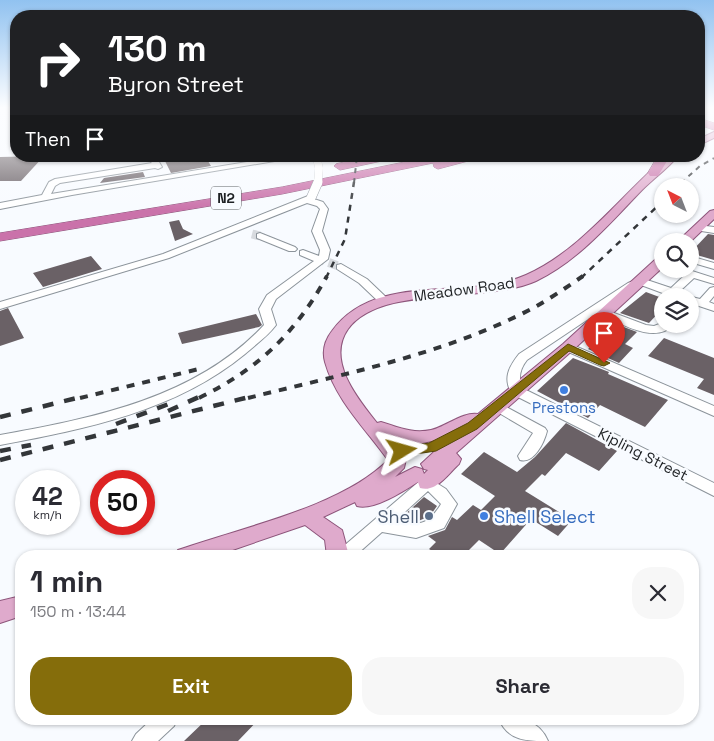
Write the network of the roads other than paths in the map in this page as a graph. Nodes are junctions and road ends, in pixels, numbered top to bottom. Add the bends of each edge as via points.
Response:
1 (144, 162) edge
2 (154, 162) edge
3 (263, 162) edge
4 (316, 162) edge
5 (358, 162) edge
6 (364, 162) edge
7 (426, 162) edge
8 (451, 162) edge
9 (660, 162) edge
10 (666, 162) edge
11 (654, 172) junction
12 (164, 178) junction
13 (297, 187) junction
14 (45, 197) junction
15 (310, 199) junction
16 (0, 206) edge
17 (714, 213) edge
18 (714, 222) edge
19 (237, 227) junction
20 (706, 230) edge
21 (0, 236) edge
22 (292, 248) dead end
23 (303, 253) dead end
24 (316, 258) tunnel mouth
25 (699, 261) edge
26 (714, 266) edge
27 (341, 268) tunnel mouth
28 (654, 269) edge
29 (714, 280) edge
30 (641, 282) junction
31 (659, 288) edge
32 (682, 288) edge
33 (714, 290) edge
34 (384, 301) junction
35 (699, 302) edge
36 (702, 303) junction
37 (0, 306) edge
38 (714, 308) edge
39 (606, 312) junction
40 (654, 328) edge
41 (568, 347) junction
42 (518, 391) junction
43 (496, 409) junction
44 (714, 411) edge
45 (380, 433) junction
46 (0, 440) edge
47 (525, 456) dead end
48 (413, 466) junction
49 (714, 490) edge
50 (329, 505) junction
51 (314, 522) junction
52 (382, 523) junction
53 (258, 534) junction
54 (206, 550) edge
55 (337, 550) edge
56 (351, 550) edge
57 (15, 608) edge
58 (0, 612) edge
59 (160, 725) edge
60 (517, 725) edge
61 (143, 741) edge
62 (537, 741) edge

1 - 14 street via 58,181 52,184
2 - 12 street
3 - 12 street
4 - 15 street, bridge via 320,167 315,192
5 - 6 highway via 303,172
7 - 13 highway, N2
8 - 13 highway
9 - 11 highway
10 - 11 main road, Meadow Road
11 - 34 main road, Meadow Road via 559,262 531,278 487,289
12 - 14 street
13 - 21 highway, N2
14 - 16 street
15 - 19 street
15 - 46 street via 324,209 317,231 325,250 323,259 272,297 265,309 270,325 219,368 180,390 132,408 70,426
17 - 20 main road
18 - 20 street
19 - 22 street
19 - 37 street via 141,264
23 - 24 street
25 - 26 street
27 - 34 street via 358,277
28 - 30 main road
29 - 32 street via 692,274
30 - 31 street
30 - 39 main road
30 - 42 street via 624,289 523,357 513,373
33 - 36 street
34 - 45 main road, Meadow Road via 349,318 332,343 331,356 361,411
35 - 36 street
36 - 38 street
39 - 40 street
39 - 41 main road
41 - 42 main road
41 - 44 street
42 - 43 main road
42 - 49 street, Kipling Street
43 - 45 main road via 427,439
43 - 47 street via 540,431
43 - 48 main road via 431,448
43 - 48 main road via 484,430
45 - 48 main road, Meadow Road
45 - 50 main road via 387,456 387,466 382,474
48 - 50 main road via 392,472 371,486
48 - 51 main road
48 - 52 street
48 - 52 street via 399,499
48 - 52 street via 449,504 438,523 416,532
50 - 53 main road
51 - 53 main road via 290,530
51 - 55 main road via 335,536
52 - 56 street
53 - 54 main road
57 - 58 main road
59 - 61 street
60 - 62 street

